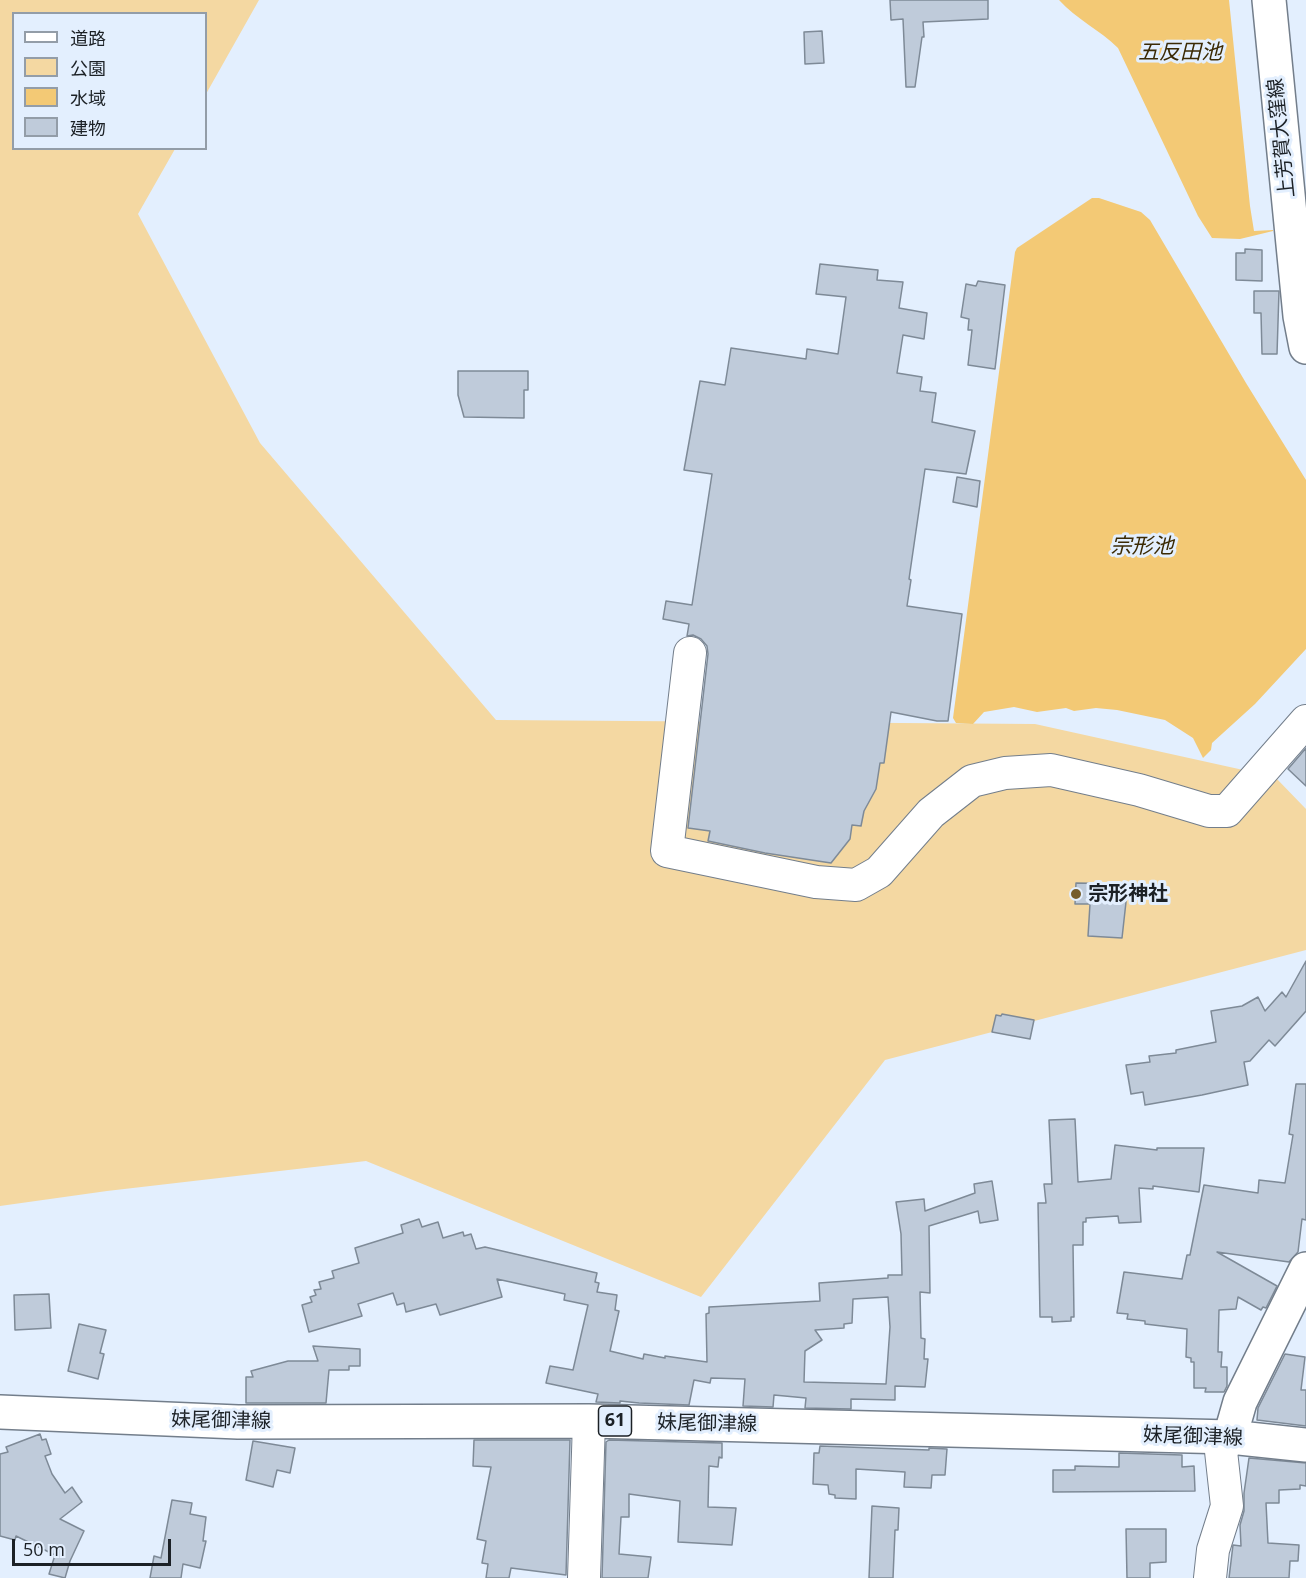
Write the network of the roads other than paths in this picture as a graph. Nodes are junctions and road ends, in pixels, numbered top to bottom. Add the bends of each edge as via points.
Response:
1 (1269, 0) edge
2 (1306, 347) edge
3 (690, 653) dead end
4 (1306, 721) edge
5 (1306, 1269) edge
6 (0, 1412) edge
7 (589, 1421) junction
8 (1230, 1437) junction
9 (1306, 1445) edge
10 (584, 1578) edge
11 (1210, 1578) edge

1 - 2 main road, 上芳賀大窪線
3 - 4 street via 666,851 816,882 856,885 879,872 931,813 972,781 1005,773 1051,770 1209,811 1227,811
5 - 8 main road via 1240,1402
6 - 7 main road, 妹尾御津線 / 61 via 238,1422
7 - 8 main road, 妹尾御津線 / 61
7 - 10 street
8 - 9 main road, 妹尾御津線 / 61
8 - 11 street via 1221,1451 1227,1506 1213,1550

